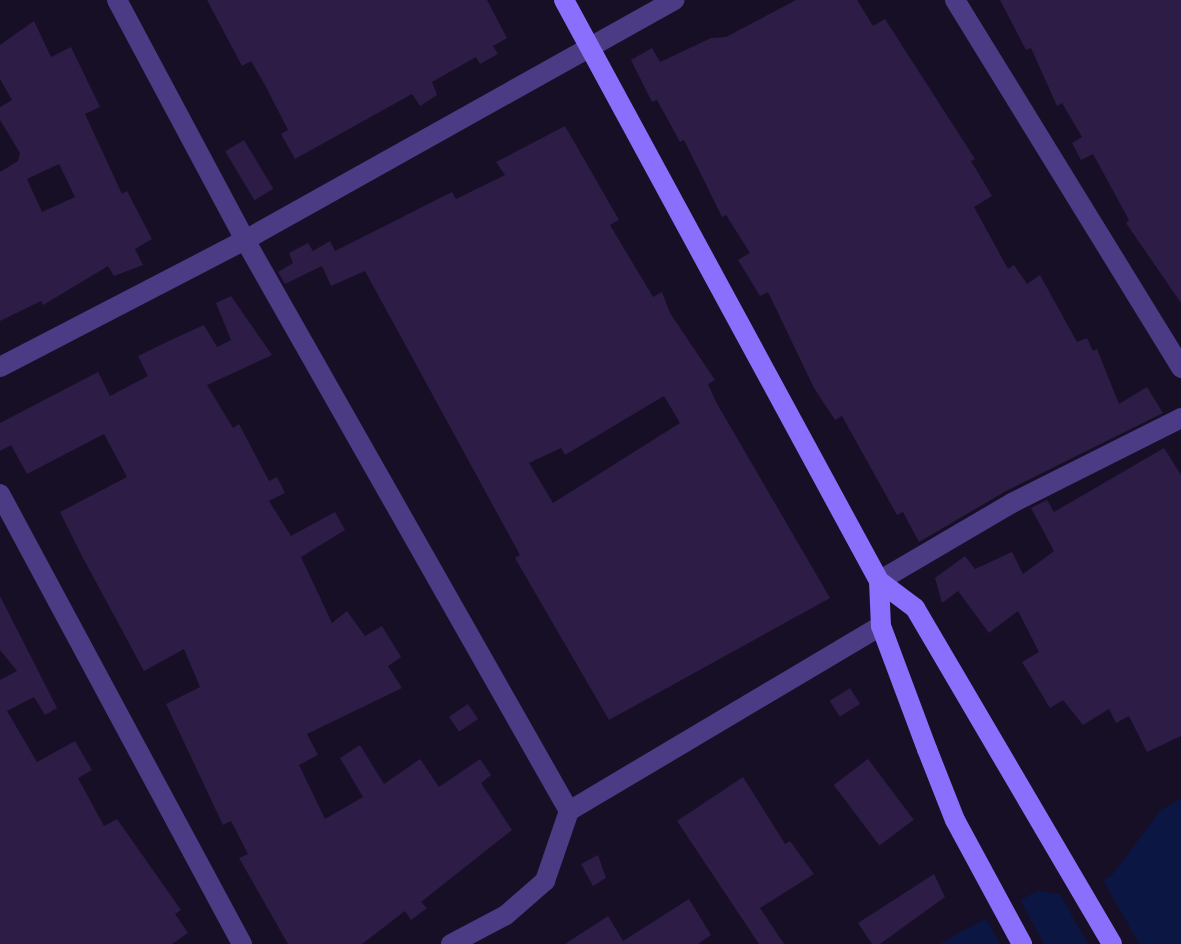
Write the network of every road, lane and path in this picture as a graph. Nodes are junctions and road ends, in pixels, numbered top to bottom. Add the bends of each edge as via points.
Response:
1 (117, 0) edge
2 (564, 0) edge
3 (674, 0) edge
4 (955, 0) edge
5 (591, 48) junction
6 (245, 240) junction
7 (0, 367) edge
8 (1181, 368) edge
9 (1181, 418) edge
10 (0, 494) edge
11 (879, 581) junction
12 (881, 626) junction
13 (569, 811) junction
14 (242, 944) edge
15 (451, 944) edge
16 (1022, 944) edge
17 (1112, 944) edge

1 - 6 street
2 - 5 main road
3 - 5 street
4 - 8 street
5 - 6 street
5 - 11 main road
6 - 7 street
6 - 13 street
9 - 11 street via 1012,503
10 - 14 street
11 - 12 main road
11 - 17 main road via 915,608 1053,835
12 - 13 street
12 - 16 main road via 955,820
13 - 15 street via 545,881 506,915

